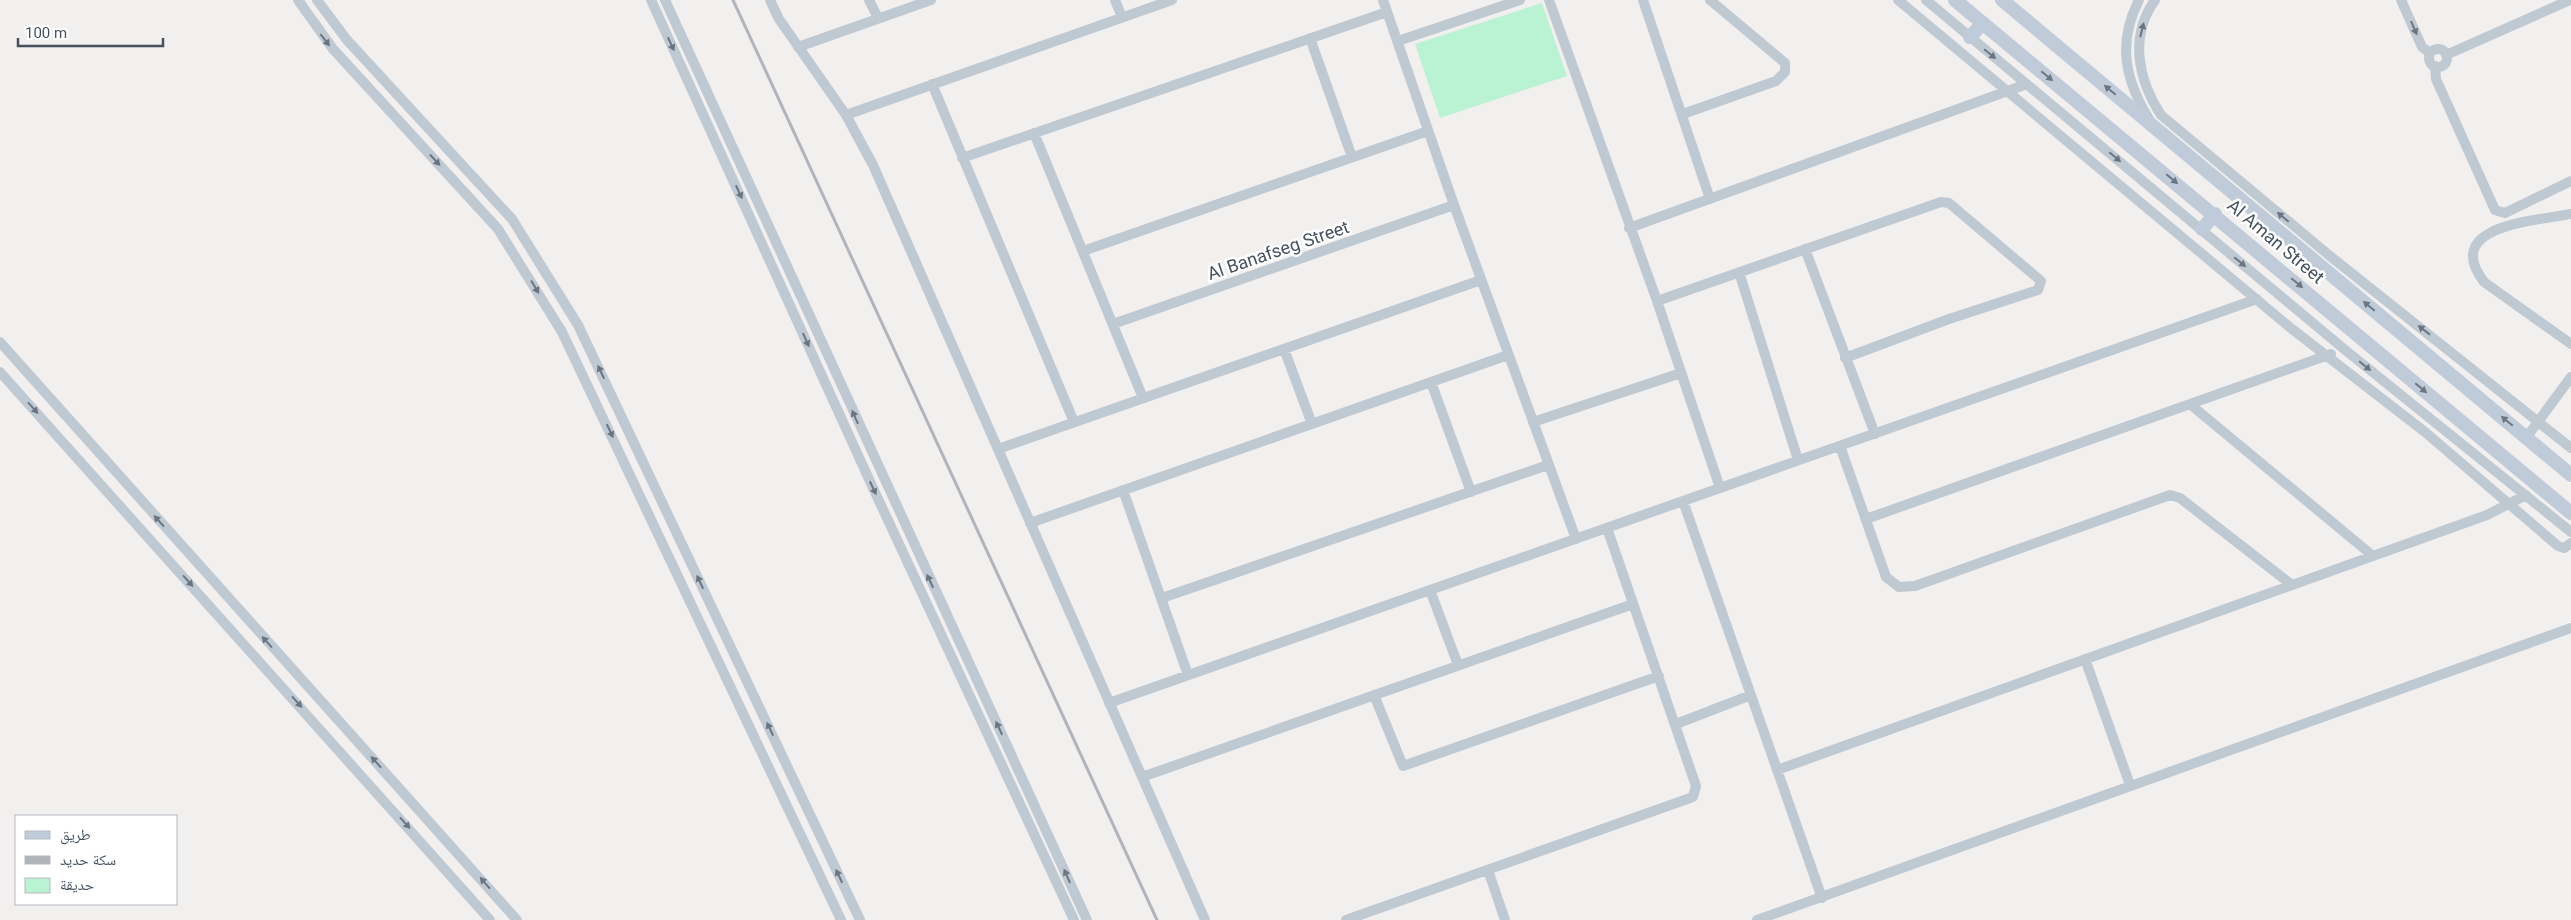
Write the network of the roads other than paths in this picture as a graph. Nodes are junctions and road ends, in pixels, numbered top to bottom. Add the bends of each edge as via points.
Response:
1 (298, 0) edge
2 (318, 0) edge
3 (651, 0) edge
4 (665, 0) edge
5 (770, 0) edge
6 (869, 0) edge
7 (930, 0) edge
8 (1114, 0) edge
9 (1172, 0) edge
10 (1383, 0) edge
11 (1520, 0) edge
12 (1549, 0) edge
13 (1643, 0) edge
14 (1710, 0) edge
15 (1898, 0) edge
16 (1926, 0) edge
17 (1955, 0) edge
18 (2002, 0) edge
19 (2139, 0) edge
20 (2155, 0) edge
21 (2401, 0) edge
22 (2570, 0) edge
23 (1387, 12) junction
24 (1122, 17) junction
25 (878, 18) junction
26 (1982, 23) junction
27 (1970, 37) junction
28 (1310, 38) junction
29 (1398, 41) junction
30 (798, 47) junction
31 (2430, 53) junction
32 (2446, 55) junction
33 (2435, 66) junction
34 (932, 84) junction
35 (2027, 84) junction
36 (2008, 92) junction
37 (846, 114) junction
38 (1682, 114) junction
39 (2154, 126) junction
40 (1428, 130) junction
41 (1034, 133) junction
42 (1352, 157) junction
43 (962, 158) junction
44 (2571, 182) edge
45 (1710, 199) junction
46 (1454, 205) junction
47 (2215, 214) junction
48 (2571, 214) edge
49 (1629, 228) junction
50 (2202, 229) junction
51 (1805, 249) junction
52 (1083, 251) junction
53 (1739, 272) junction
54 (1481, 280) junction
55 (2257, 299) junction
56 (1657, 301) junction
57 (565, 304) junction
58 (550, 312) junction
59 (1113, 324) junction
60 (0, 342) edge
61 (2571, 344) edge
62 (2344, 348) junction
63 (1284, 349) junction
64 (1508, 355) junction
65 (2328, 356) junction
66 (1845, 358) junction
67 (0, 372) edge
68 (1681, 374) junction
69 (2571, 377) edge
70 (1431, 382) junction
71 (1143, 398) junction
72 (2191, 405) junction
73 (2539, 420) junction
74 (1074, 422) junction
75 (1533, 422) junction
76 (1312, 424) junction
77 (1874, 434) junction
78 (2526, 438) junction
79 (1840, 446) junction
80 (2571, 448) edge
81 (998, 449) junction
82 (1798, 460) junction
83 (1548, 465) junction
84 (2571, 475) edge
85 (1720, 488) junction
86 (1124, 490) junction
87 (1471, 492) junction
88 (2526, 495) junction
89 (1683, 501) junction
90 (2511, 504) junction
91 (2567, 510) edge
92 (2553, 517) junction
93 (1866, 519) junction
94 (1030, 523) junction
95 (1607, 528) junction
96 (2571, 532) edge
97 (1576, 539) junction
98 (2571, 543) edge
99 (2373, 556) junction
100 (2292, 585) junction
101 (1430, 590) junction
102 (1162, 598) junction
103 (1633, 604) junction
104 (2571, 628) edge
105 (2085, 659) junction
106 (1458, 665) junction
107 (1188, 675) junction
108 (1659, 676) junction
109 (1374, 695) junction
110 (1751, 695) junction
111 (1109, 703) junction
112 (1676, 724) junction
113 (1777, 770) junction
114 (1142, 777) junction
115 (2130, 785) junction
116 (1488, 870) junction
117 (1822, 898) junction
118 (490, 920) edge
119 (516, 920) edge
120 (841, 920) edge
121 (860, 920) edge
122 (1074, 920) edge
123 (1087, 920) edge
124 (1205, 920) edge
125 (1346, 920) edge
126 (1506, 920) edge
127 (1757, 920) edge

1 -> 58 street via 332,49 498,230
2 - 57 street via 347,40 507,213
3 -> 122 street
123 -> 4 street
5 - 30 street
6 - 25 street
7 - 25 street
8 - 24 street
9 - 24 street
10 - 23 street
11 - 29 street
12 - 49 street
13 - 38 street
14 - 38 street via 1785,62 1785,72 1776,81
15 - 36 street
16 - 27 street
17 - 26 street, Al Aman Street
39 -> 18 street, Al Aman Street
19 - 39 street via 2128,33 2126,60 2135,95
73 -> 20 street via 2330,256 2160,115 2148,95 2138,50 2142,28
21 -> 31 street via 2422,47
22 - 32 street
23 - 28 street
23 - 29 street
24 - 34 street
25 - 30 street
26 - 27 street
26 -> 47 street, Al Aman Street
27 -> 35 street
28 - 41 street
28 - 42 street
29 - 40 street
30 - 37 street
31 - 32 street via 2441,49
31 - 33 street via 2430,61
32 - 33 street via 2443,65
33 - 44 street via 2436,79 2495,210 2505,213
34 - 37 street
34 - 43 street
35 - 36 street
35 -> 50 street
36 - 45 street
36 - 55 street
37 - 81 street via 873,165
38 - 45 street
78 -> 39 street, Al Aman Street
40 - 42 street
40 - 46 street
41 - 43 street
41 - 52 street
42 - 52 street
43 - 74 street
45 - 49 street
46 - 54 street
46 - 59 street, Al Banafseg Street
47 - 50 street
47 -> 91 street, Al Aman Street
48 - 61 street via 2496,229 2481,237 2473,252 2474,269 2484,282
49 - 56 street
50 -> 62 street
51 - 53 street
51 - 66 street
51 - 66 street via 1934,203 1949,203 2041,281 2038,290
52 - 59 street
53 - 56 street
53 - 82 street
54 - 63 street
54 - 64 street
55 - 65 street
55 - 77 street
56 - 68 street
57 - 58 street
121 -> 57 street via 587,343
58 -> 120 street via 577,360
59 - 71 street
119 -> 60 street
62 - 65 street
62 -> 88 street
63 - 71 street
63 - 76 street
64 - 70 street
64 - 75 street
65 - 72 street
65 - 90 street
66 - 77 street
67 -> 118 street
68 - 75 street
68 - 85 street
69 - 73 street
70 - 76 street
70 - 87 street
71 - 74 street
72 - 93 street
72 - 99 street
73 - 78 street
73 - 80 street
74 - 81 street
75 - 83 street
76 - 86 street
77 - 79 street
78 - 84 street, Al Aman Street
79 - 82 street
79 - 93 street
81 - 94 street
82 - 85 street
83 - 87 street
83 - 97 street
85 - 89 street
86 - 94 street
86 - 102 street
87 - 102 street
88 - 90 street
88 - 92 street
89 - 95 street
89 - 110 street
90 - 98 street via 2560,547
90 - 99 street
91 - 92 street
92 - 96 street
93 - 100 street via 1886,577 1894,585 1907,587 2175,496
94 - 111 street
95 - 97 street
95 - 103 street
97 - 101 street
99 - 100 street
100 - 105 street
101 - 106 street
101 - 107 street
102 - 107 street
103 - 106 street
103 - 108 street
104 - 115 street
105 - 113 street
105 - 115 street
106 - 109 street
107 - 111 street
108 - 109 street via 1404,766
108 - 112 street
109 - 114 street
110 - 112 street
110 - 113 street
111 - 114 street
112 - 116 street via 1696,786 1693,797
113 - 117 street
114 - 124 street
115 - 117 street
116 - 125 street
116 - 126 street
117 - 127 street

